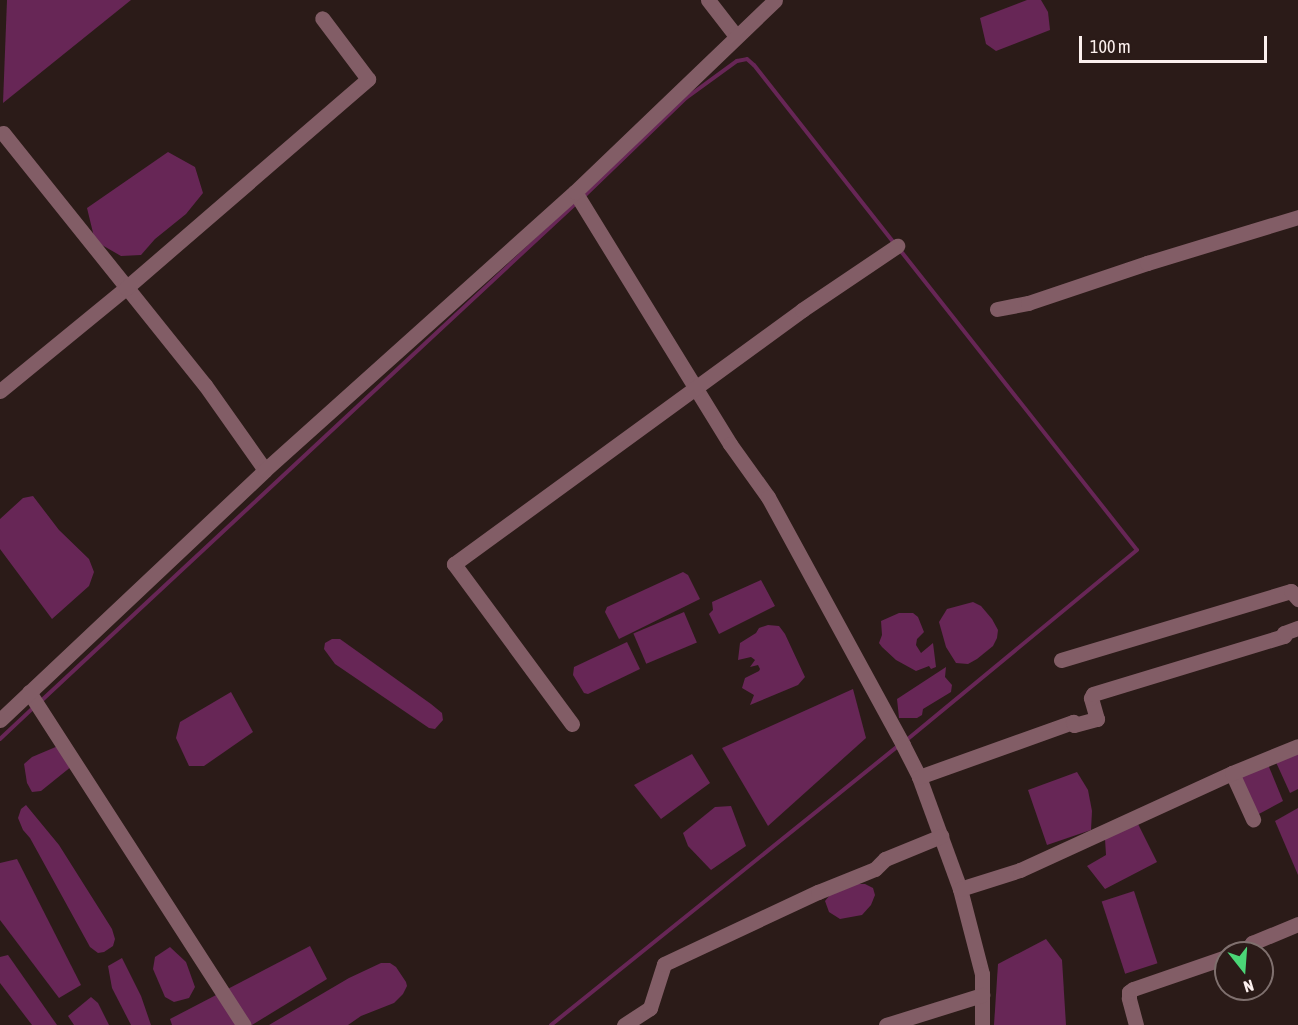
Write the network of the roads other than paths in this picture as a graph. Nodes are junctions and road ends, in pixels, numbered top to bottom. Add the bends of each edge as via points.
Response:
1 (708, 0) edge
2 (776, 0) edge
3 (322, 18) dead end
4 (736, 36) junction
5 (3, 133) dead end
6 (575, 192) junction
7 (1298, 217) edge
8 (897, 246) dead end
9 (126, 288) junction
10 (998, 309) dead end
11 (694, 388) junction
12 (0, 391) edge
13 (265, 470) junction
14 (1298, 598) edge
15 (1298, 628) edge
16 (1061, 660) dead end
17 (29, 692) junction
18 (0, 720) edge
19 (572, 724) dead end
20 (1298, 746) edge
21 (1232, 773) junction
22 (919, 777) junction
23 (1253, 819) dead end
24 (941, 836) junction
25 (960, 889) junction
26 (1298, 924) edge
27 (1257, 941) edge
28 (1214, 961) edge
29 (982, 995) junction
30 (244, 1025) edge
31 (624, 1025) edge
32 (886, 1025) edge
33 (982, 1025) edge
34 (1136, 1025) edge

1 - 4 street
2 - 4 street
3 - 9 street via 368,79
4 - 6 street
5 - 9 street
6 - 11 street
6 - 13 street
7 - 10 street via 1028,303
8 - 11 street
9 - 12 street
9 - 13 street via 205,385
11 - 19 street via 454,564
11 - 22 street via 768,498
13 - 17 street
14 - 16 street via 1291,591
15 - 22 street via 1274,640 1094,694 1091,698 1097,719 1073,722
17 - 18 street
17 - 30 street
20 - 21 street
21 - 23 street
21 - 25 street via 1020,870
22 - 24 street
24 - 25 street
24 - 31 street via 664,964 650,1008
25 - 29 street via 982,974
26 - 27 street
28 - 34 street via 1129,992
29 - 32 street
29 - 33 street

